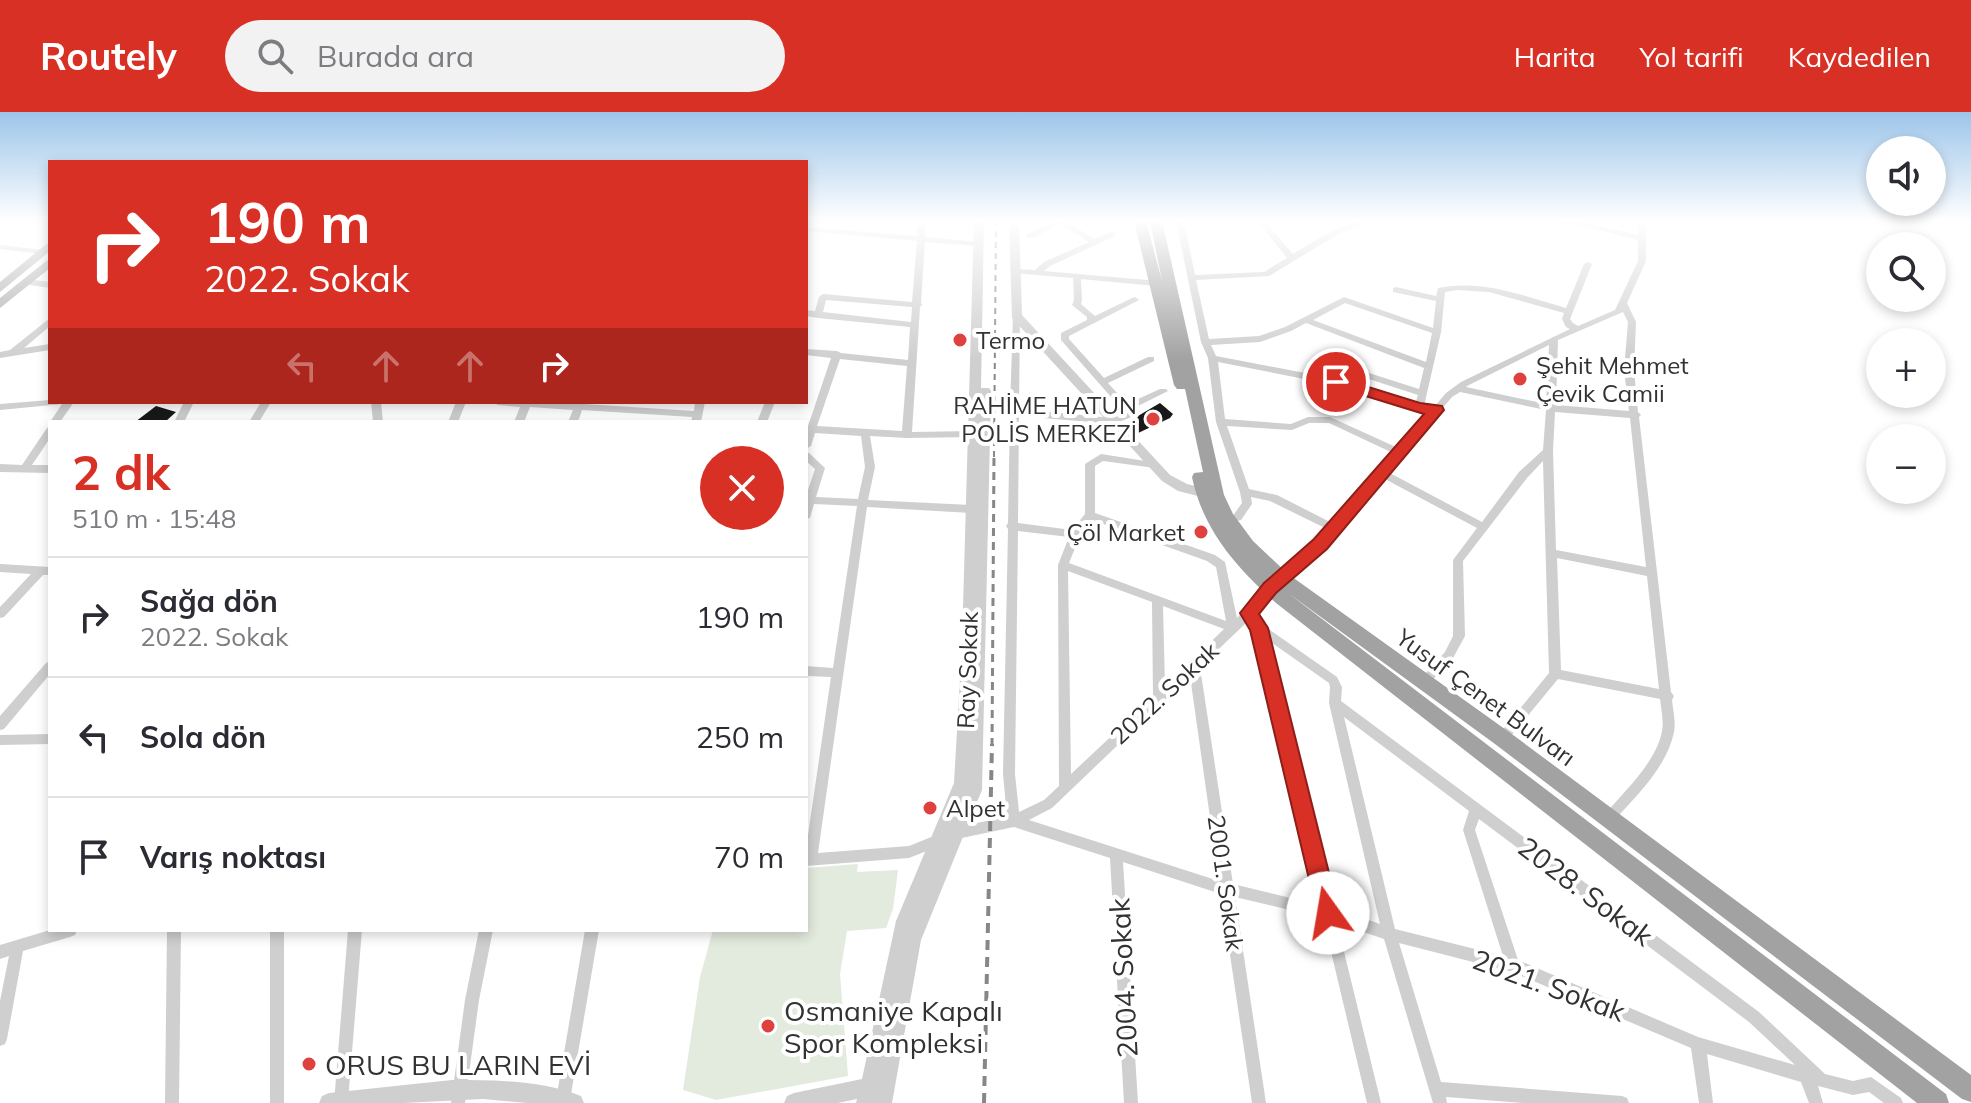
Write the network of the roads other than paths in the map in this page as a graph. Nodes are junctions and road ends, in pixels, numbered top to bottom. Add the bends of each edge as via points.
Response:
1 (27, 267) edge
2 (36, 267) edge
3 (919, 267) edge
4 (978, 267) edge
5 (985, 267) edge
6 (1014, 267) edge
7 (1043, 267) edge
8 (1152, 267) edge
9 (1165, 267) edge
10 (1189, 267) edge
11 (1276, 267) edge
12 (1587, 267) edge
13 (1639, 267) edge
14 (1014, 271) junction
15 (1037, 273) junction
16 (1077, 277) junction
17 (1191, 278) junction
18 (26, 282) junction
19 (1156, 283) junction
20 (48, 285) edge
21 (0, 288) edge
22 (1396, 290) dead end
23 (1135, 300) dead end
24 (1441, 300) junction
25 (0, 304) edge
26 (1624, 304) junction
27 (918, 305) junction
28 (1568, 311) junction
29 (808, 313) edge
30 (818, 315) junction
31 (1016, 316) junction
32 (1306, 320) junction
33 (1091, 321) junction
34 (48, 323) edge
35 (916, 325) junction
36 (1577, 329) junction
37 (1437, 332) junction
38 (1554, 339) junction
39 (1205, 342) junction
40 (48, 347) edge
41 (808, 352) edge
42 (12, 353) junction
43 (837, 354) junction
44 (0, 355) edge
45 (1213, 358) junction
46 (1151, 359) dead end
47 (913, 364) junction
48 (1428, 366) junction
49 (1344, 368) dead end
50 (1102, 382) junction
51 (1460, 389) junction
52 (1163, 391) dead end
53 (1422, 393) junction
54 (48, 403) edge
55 (579, 404) edge
56 (634, 406) edge
57 (0, 407) edge
58 (1126, 408) junction
59 (1551, 408) junction
60 (1419, 409) junction
61 (1436, 410) junction
62 (1013, 412) junction
63 (1636, 415) junction
64 (697, 418) edge
65 (1114, 421) junction
66 (1221, 422) junction
67 (809, 429) edge
68 (48, 433) edge
69 (865, 433) junction
70 (974, 434) junction
71 (907, 435) junction
72 (1548, 451) junction
73 (1399, 452) junction
74 (808, 457) edge
75 (1155, 465) junction
76 (0, 468) edge
77 (25, 468) junction
78 (48, 469) edge
79 (1381, 473) junction
80 (1245, 492) junction
81 (1210, 494) junction
82 (808, 500) edge
83 (862, 504) junction
84 (971, 509) junction
85 (1090, 515) junction
86 (1237, 517) dead end
87 (1011, 526) junction
88 (1483, 527) junction
89 (1333, 528) junction
90 (1075, 534) junction
91 (1553, 553) junction
92 (1063, 565) junction
93 (0, 568) edge
94 (45, 571) edge
95 (1653, 573) junction
96 (1276, 584) junction
97 (1157, 600) junction
98 (1249, 613) junction
99 (0, 614) edge
100 (1233, 628) junction
101 (1259, 628) junction
102 (1194, 664) junction
103 (48, 668) edge
104 (808, 671) edge
105 (837, 673) junction
106 (1555, 674) junction
107 (1423, 683) junction
108 (1668, 696) junction
109 (1159, 697) junction
110 (1335, 703) junction
111 (0, 725) edge
112 (1502, 738) junction
113 (48, 739) edge
114 (0, 740) edge
115 (1065, 788) junction
116 (1476, 809) junction
117 (1609, 818) junction
118 (1014, 821) junction
119 (956, 833) junction
120 (941, 840) junction
121 (1116, 853) junction
122 (808, 860) edge
123 (1226, 889) junction
124 (1328, 913) junction
125 (64, 932) edge
126 (174, 932) edge
127 (277, 932) edge
128 (355, 932) edge
129 (486, 932) edge
130 (592, 932) edge
131 (1389, 934) junction
132 (17, 948) junction
133 (0, 952) edge
134 (1513, 965) junction
135 (0, 1039) edge
136 (1698, 1044) junction
137 (1878, 1059) junction
138 (1814, 1077) junction
139 (1871, 1084) junction
140 (1971, 1090) edge
141 (873, 1091) edge
142 (459, 1096) edge
143 (1438, 1096) edge
144 (335, 1102) edge
145 (569, 1102) edge
146 (172, 1103) edge
147 (277, 1103) edge
148 (794, 1103) edge
149 (882, 1103) edge
150 (1131, 1103) edge
151 (1259, 1103) edge
152 (1374, 1103) edge
153 (1622, 1103) edge
154 (1706, 1103) edge
155 (1816, 1103) edge
156 (1896, 1103) edge
157 (1937, 1103) edge

1 - 21 main road
2 - 18 main road
3 - 27 street
4 - 70 street, Ray Sokak
5 - 119 street via 975,778 971,802
6 - 14 street
7 - 15 street
8 - 19 highway, Yusuf Çenet Bulvarı
9 - 81 highway, Yusuf Çenet Bulvarı
10 - 17 street
11 - 17 street via 1266,274
12 - 28 street
13 - 26 street
14 - 15 street
14 - 31 street
15 - 16 street
16 - 19 street
16 - 33 street via 1076,305
17 - 39 street
18 - 20 street
18 - 25 main road
19 - 81 highway, Yusuf Çenet Bulvarı
22 - 24 street
23 - 33 street
24 - 28 street via 1441,290 1472,288
24 - 37 street
26 - 36 street, 2022. Sokak via 1613,316
26 - 63 street via 1632,322 1629,370
27 - 30 street via 823,297
27 - 35 street
28 - 36 street via 1569,325
29 - 30 street
30 - 35 street
31 - 62 street
31 - 65 street
32 - 37 street via 1344,300
32 - 39 street via 1260,339
32 - 48 street
33 - 50 street via 1064,335
34 - 42 street
35 - 47 street
36 - 38 street, 2022. Sokak
37 - 48 street
38 - 51 street, 2022. Sokak
38 - 59 street
39 - 45 street
40 - 42 street
41 - 43 street
42 - 44 street
43 - 47 street
43 - 67 street
45 - 60 street via 1336,382
45 - 66 street
46 - 50 street
47 - 71 street
48 - 53 street
49 - 53 street
50 - 58 street
51 - 59 street
51 - 61 street, 2022. Sokak
52 - 58 street
53 - 60 street
54 - 57 street
55 - 56 street
56 - 64 street
58 - 65 street via 1131,414
59 - 63 street
59 - 72 street
60 - 61 street
61 - 73 street, 2022. Sokak
62 - 65 street
62 - 87 street
63 - 95 street
65 - 75 street
66 - 73 street via 1292,427 1330,420
66 - 80 street
67 - 69 street
68 - 77 street
69 - 71 street
69 - 83 street via 870,467
70 - 71 street
70 - 84 street, Ray Sokak
72 - 88 street
72 - 91 street
73 - 79 street, 2022. Sokak
74 - 82 street via 820,468
75 - 81 street via 1176,485
75 - 85 street via 1095,459 1090,464
76 - 77 street
77 - 78 street
79 - 88 street
79 - 89 street, 2022. Sokak
80 - 86 street via 1247,504
80 - 89 street via 1273,498
81 - 96 highway, Yusuf Çenet Bulvarı via 1211,518 1232,548
82 - 83 street
83 - 84 street
83 - 105 street
84 - 120 street, Ray Sokak via 964,768
85 - 90 street
85 - 100 street via 1221,565
87 - 90 street
87 - 118 street via 1009,774
88 - 107 street via 1458,560 1459,636
89 - 96 street, 2022. Sokak
90 - 92 street
91 - 95 street
91 - 106 street
92 - 97 street
92 - 115 street
93 - 94 street
94 - 99 street
95 - 108 street
96 - 98 street, 2022. Sokak
96 - 107 highway, Yusuf Çenet Bulvarı
96 - 137 highway, Yusuf Çenet Bulvarı
97 - 100 street
97 - 109 street
98 - 100 street, 2022. Sokak
98 - 101 street
100 - 102 street, 2022. Sokak
101 - 110 street via 1333,680
101 - 124 street
102 - 109 street, 2022. Sokak
102 - 123 street, 2001. Sokak
103 - 111 street
104 - 105 street
105 - 122 street
106 - 108 street
106 - 112 street
107 - 112 highway, Yusuf Çenet Bulvarı
108 - 117 street via 1669,729 1663,749
109 - 115 street, 2022. Sokak
110 - 116 street
110 - 131 street
112 - 117 highway, Yusuf Çenet Bulvarı
113 - 114 street
115 - 118 street, 2022. Sokak via 1048,804
116 - 134 street, 2028. Sokak via 1469,830
116 - 138 street, 2028. Sokak via 1754,1017
117 - 140 highway, Yusuf Çenet Bulvarı
118 - 119 street
118 - 121 street, 2021. Sokak
119 - 120 street
119 - 141 street via 912,940
120 - 122 street via 909,852
120 - 141 street, Ray Sokak via 905,921
121 - 123 street, 2021. Sokak
121 - 150 street, 2004. Sokak
123 - 124 street, 2021. Sokak
123 - 151 street, 2001. Sokak
124 - 131 street, 2021. Sokak
124 - 152 street
125 - 132 street
126 - 146 street
127 - 147 street
128 - 144 street
129 - 142 street
130 - 145 street
131 - 134 street, 2021. Sokak
131 - 143 street
132 - 133 street
132 - 135 street
134 - 136 street, 2021. Sokak
136 - 138 street, 2021. Sokak
136 - 154 street
137 - 139 street
137 - 157 highway, Yusuf Çenet Bulvarı
138 - 139 street, 2021. Sokak via 1853,1088
138 - 155 street
139 - 156 street
141 - 148 street
141 - 149 street
142 - 144 street
142 - 145 street via 503,1089
143 - 153 street

